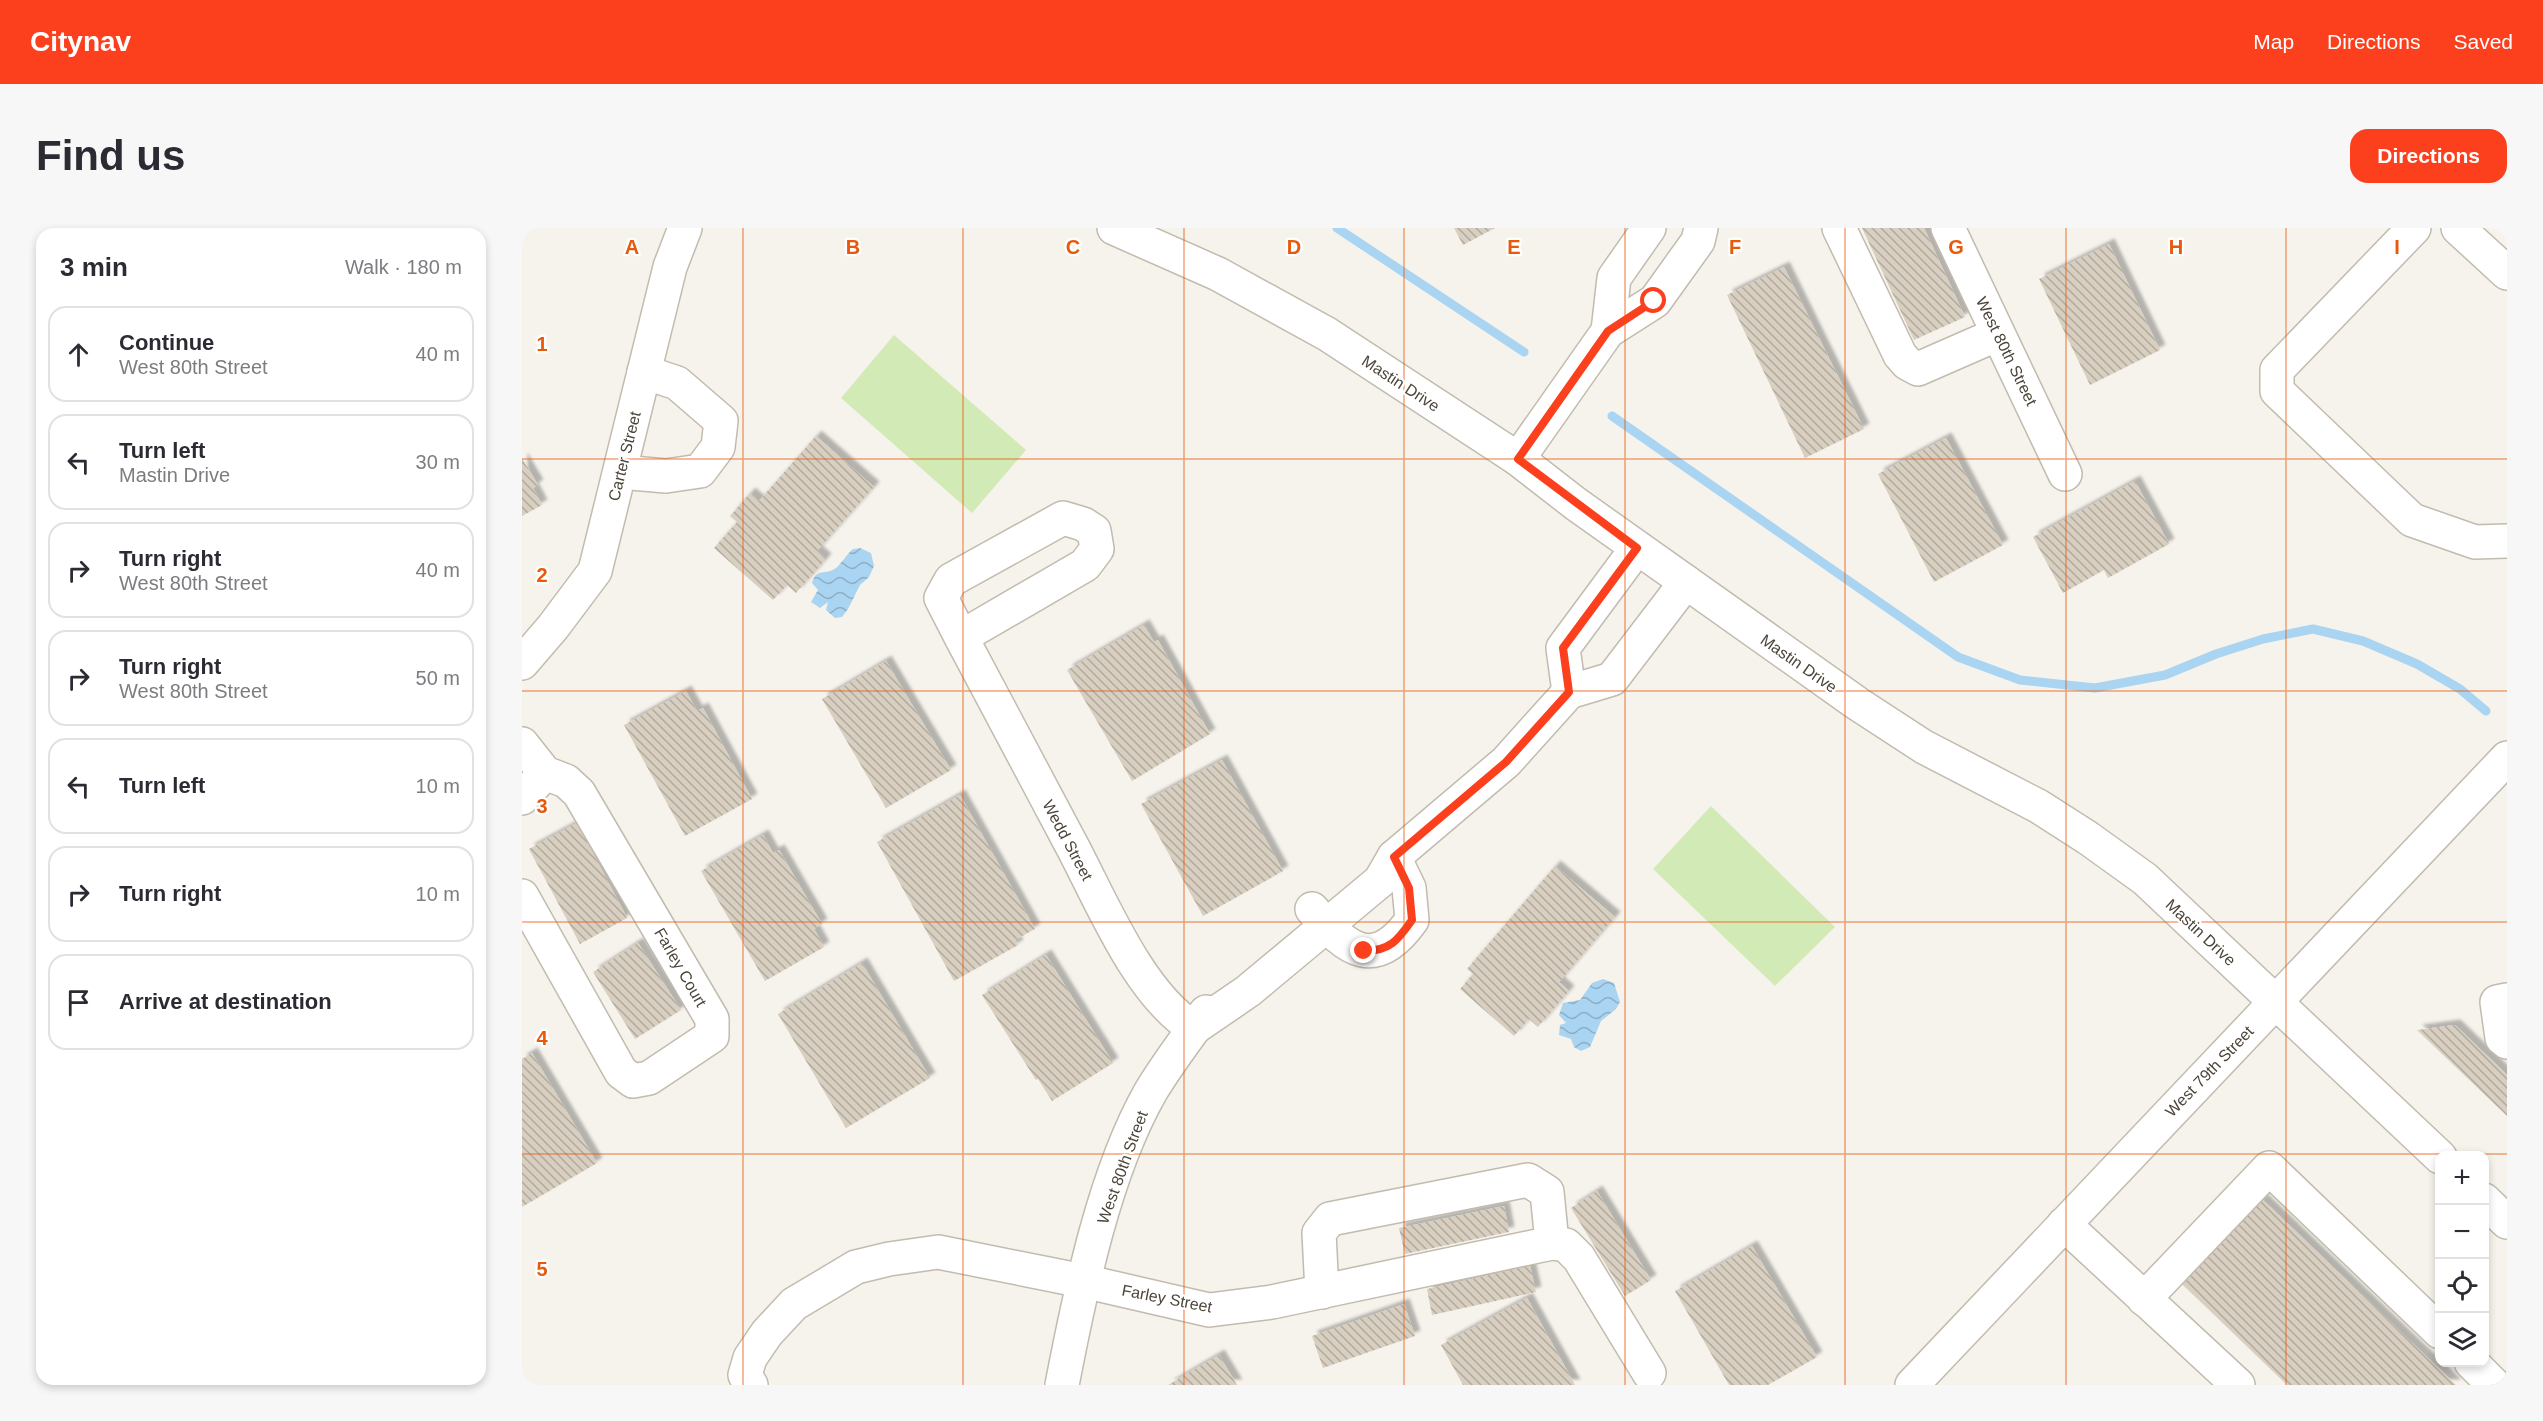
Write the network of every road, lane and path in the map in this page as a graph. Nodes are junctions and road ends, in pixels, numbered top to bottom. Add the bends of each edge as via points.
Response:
1 (685, 228) edge
2 (1114, 228) edge
3 (1649, 228) edge
4 (1701, 228) edge
5 (1839, 228) edge
6 (1948, 228) edge
7 (2414, 228) edge
8 (2458, 228) edge
9 (2507, 273) edge
10 (1608, 331) junction
11 (1998, 334) junction
12 (644, 372) junction
13 (1518, 459) junction
14 (620, 472) junction
15 (2066, 474) dead end
16 (2507, 541) edge
17 (1637, 548) junction
18 (1686, 582) junction
19 (960, 637) dead end
20 (522, 663) edge
21 (1569, 692) junction
22 (522, 744) edge
23 (2507, 758) edge
24 (545, 773) junction
25 (522, 798) edge
26 (1394, 857) junction
27 (522, 896) edge
28 (1318, 917) junction
29 (2507, 1000) edge
30 (2276, 1001) junction
31 (1194, 1028) junction
32 (2507, 1042) edge
33 (2435, 1153) edge
34 (2489, 1205) edge
35 (2507, 1222) edge
36 (2064, 1224) junction
37 (1552, 1243) junction
38 (1083, 1281) junction
39 (1322, 1292) junction
40 (2144, 1299) junction
41 (2435, 1328) edge
42 (2475, 1367) edge
43 (1649, 1373) dead end
44 (750, 1385) edge
45 (1062, 1385) edge
46 (1912, 1385) edge
47 (2238, 1385) edge
48 (2494, 1385) edge

1 - 12 street, Carter Street via 670,267
2 - 13 street, Mastin Drive via 1218,274 1327,334
3 - 10 street via 1614,278
4 - 10 street via 1698,241 1654,301
5 - 11 street via 1907,363 1918,369
6 - 11 street, West 80th Street
7 - 16 street via 2277,370 2277,391 2412,520 2475,542
8 - 9 street
10 - 13 street
11 - 15 street, West 80th Street
12 - 14 street, Carter Street
12 - 14 street via 677,383 721,421 718,447 700,471 666,476
13 - 17 street, Mastin Drive
14 - 20 street, Carter Street via 595,570
17 - 18 street, Mastin Drive
17 - 21 street via 1563,648
18 - 21 street via 1612,679
18 - 30 street, Mastin Drive via 1924,747 2038,806 2088,838 2145,879
19 - 31 street, Wedd Street via 1125,945 1160,1002
21 - 26 street, West 80th Street via 1506,762
22 - 24 street, Farley Court
23 - 30 street, West 79th Street
24 - 25 street
24 - 27 street, Farley Court via 566,781 579,793 712,1019 712,1036 649,1078 633,1081 621,1072
26 - 28 street, West 80th Street via 1380,881
26 - 28 street via 1412,902 1412,920 1399,938 1380,951 1364,951
28 - 31 street, West 80th Street via 1248,991
29 - 32 street via 2497,1002 2502,1038
30 - 33 street, Mastin Drive
30 - 36 street, West 79th Street
31 - 38 street, West 80th Street via 1150,1093 1130,1135
34 - 35 street
36 - 40 street
36 - 46 street, West 79th Street
37 - 39 street, Farley Street
37 - 39 street via 1547,1192 1528,1180 1330,1219 1319,1233
37 - 43 street via 1566,1245 1579,1258
38 - 39 street, Farley Street via 1209,1310
38 - 44 street, Farley Street via 938,1252 856,1267 794,1304 766,1333 750,1358 745,1375
38 - 45 street, West 80th Street
40 - 41 street via 2269,1168
40 - 47 street
42 - 48 street

